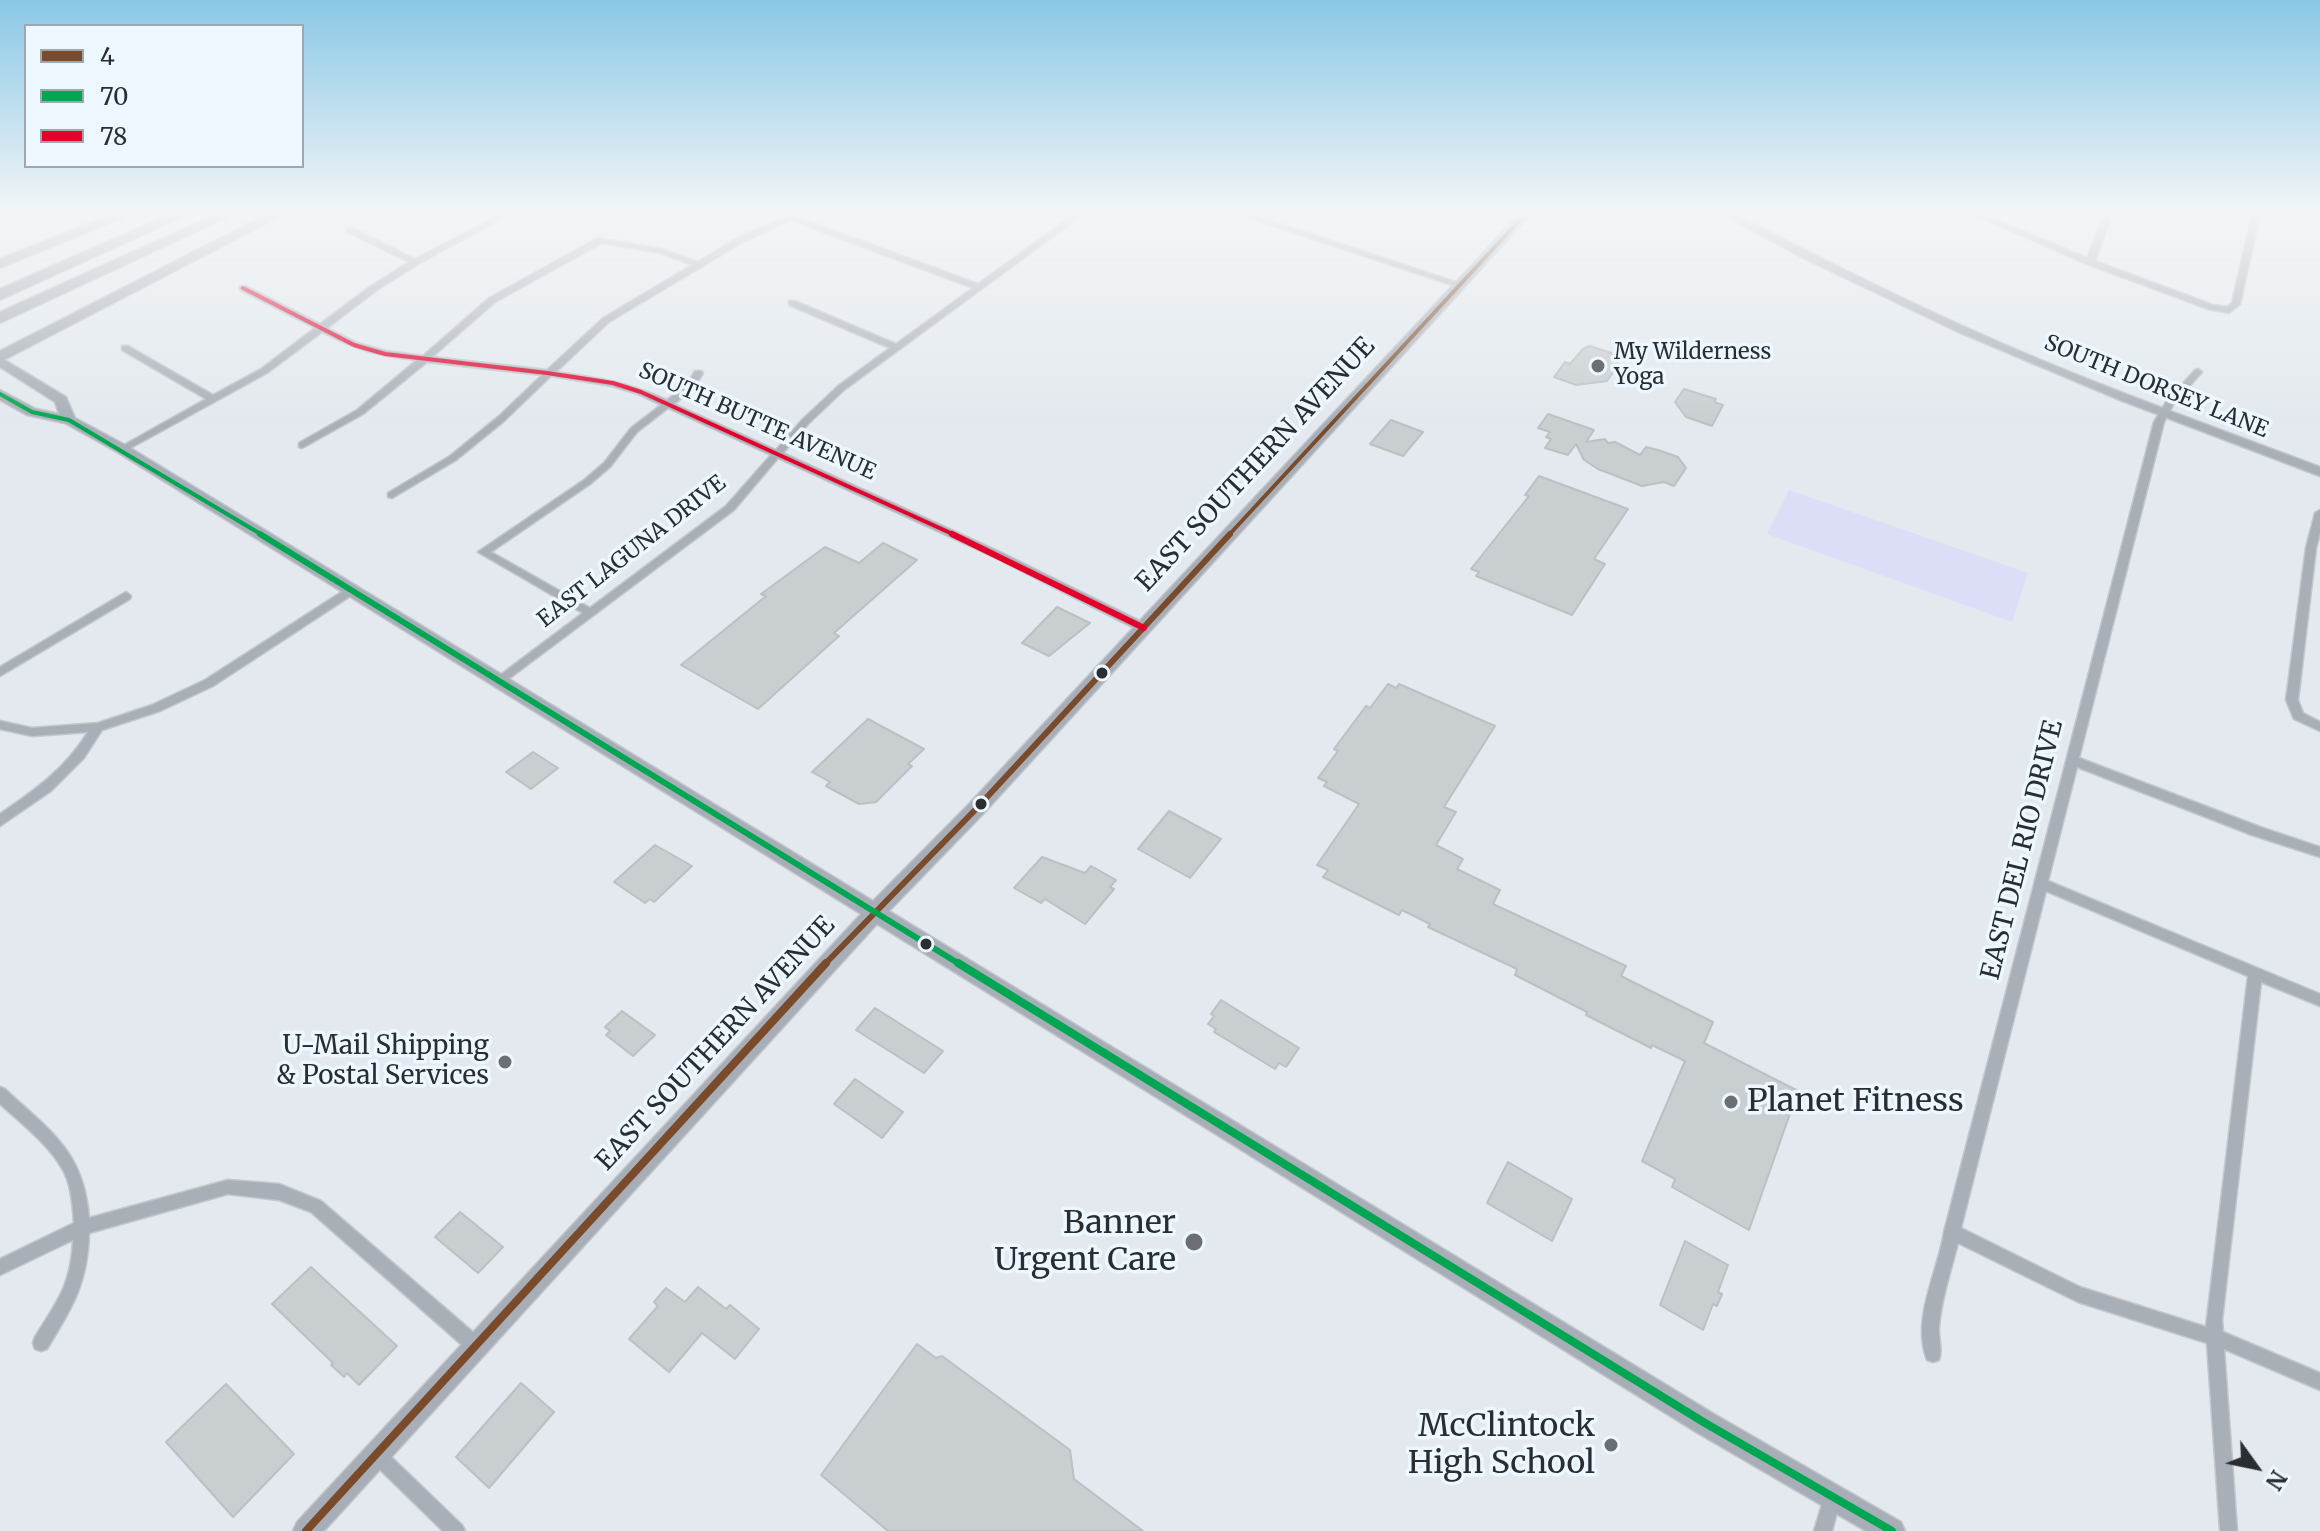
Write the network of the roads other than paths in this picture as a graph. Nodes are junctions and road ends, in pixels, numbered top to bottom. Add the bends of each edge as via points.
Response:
1 (28, 281) edge
2 (80, 281) edge
3 (148, 281) edge
4 (387, 281) edge
5 (526, 281) edge
6 (672, 281) edge
7 (963, 281) edge
8 (986, 281) edge
9 (1450, 281) edge
10 (1464, 281) edge
11 (1860, 281) edge
12 (2142, 281) edge
13 (2241, 281) edge
14 (1461, 285) junction
15 (978, 287) junction
16 (243, 288) dead end
17 (0, 294) edge
18 (792, 303) dead end
19 (0, 318) edge
20 (319, 329) junction
21 (896, 347) junction
22 (125, 348) dead end
23 (0, 359) edge
24 (424, 359) junction
25 (2198, 372) dead end
26 (547, 373) junction
27 (698, 373) dead end
28 (0, 394) edge
29 (214, 400) junction
30 (668, 402) junction
31 (2163, 412) junction
32 (69, 420) junction
33 (302, 445) dead end
34 (122, 449) junction
35 (780, 453) junction
36 (2320, 472) edge
37 (392, 495) dead end
38 (2320, 513) edge
39 (351, 590) junction
40 (126, 596) dead end
41 (591, 613) junction
42 (1144, 628) junction
43 (0, 672) edge
44 (499, 682) junction
45 (0, 725) edge
46 (98, 727) junction
47 (2320, 727) edge
48 (2073, 761) junction
49 (0, 821) edge
50 (2320, 852) edge
51 (2042, 884) junction
52 (875, 913) junction
53 (2255, 974) junction
54 (2320, 1000) edge
55 (0, 1094) edge
56 (81, 1228) junction
57 (1952, 1232) junction
58 (0, 1267) edge
59 (2213, 1337) junction
60 (41, 1343) dead end
61 (476, 1346) junction
62 (1933, 1354) dead end
63 (2320, 1382) edge
64 (377, 1455) junction
65 (1832, 1497) junction
66 (2229, 1529) edge
67 (306, 1531) edge
68 (456, 1531) edge
69 (1823, 1531) edge
70 (1892, 1531) edge

1 - 17 highway
2 - 19 highway
3 - 23 highway
4 - 20 street
5 - 24 street via 492,300
6 - 26 street via 606,320
7 - 15 street
8 - 15 street, EAST LAGUNA DRIVE
9 - 14 street
10 - 14 main road, EAST SOUTHERN AVENUE
11 - 31 street, SOUTH DORSEY LANE via 1951,325
12 - 13 street via 2229,310 2236,304
14 - 42 main road, EAST SOUTHERN AVENUE
15 - 21 street, EAST LAGUNA DRIVE
16 - 20 street, SOUTH BUTTE AVENUE
18 - 21 street
20 - 24 street, SOUTH BUTTE AVENUE via 354,345
20 - 29 street
21 - 35 street, EAST LAGUNA DRIVE via 841,388
22 - 29 street
23 - 32 main road via 61,400
24 - 26 street, SOUTH BUTTE AVENUE
24 - 33 street via 360,412
25 - 31 street, EAST DEL RIO DRIVE
26 - 30 street, SOUTH BUTTE AVENUE via 613,383
26 - 37 street via 453,458
27 - 30 street via 691,386
28 - 32 main road via 32,412
29 - 34 street
30 - 35 street, SOUTH BUTTE AVENUE
30 - 41 street via 587,482 483,552
31 - 36 street, SOUTH DORSEY LANE
31 - 48 street, EAST DEL RIO DRIVE
32 - 34 main road
34 - 39 main road
35 - 41 street, EAST LAGUNA DRIVE via 730,508
35 - 42 street, SOUTH BUTTE AVENUE
38 - 47 street via 2292,700 2298,716
39 - 44 main road
39 - 46 street via 199,688
40 - 43 street
41 - 44 street, EAST LAGUNA DRIVE
42 - 52 main road, EAST SOUTHERN AVENUE
44 - 52 main road
45 - 46 street via 32,732
46 - 49 street via 56,781
48 - 50 street
48 - 51 street, EAST DEL RIO DRIVE
51 - 53 street
51 - 57 street, EAST DEL RIO DRIVE
52 - 61 main road, EAST SOUTHERN AVENUE
52 - 65 main road
53 - 54 street
53 - 59 street
55 - 56 street via 70,1166
56 - 58 street
56 - 60 street via 76,1277
56 - 61 street via 228,1187 279,1192 316,1206
57 - 59 street via 2078,1294
57 - 62 street, EAST DEL RIO DRIVE via 1931,1320
59 - 63 street
59 - 66 street
61 - 64 main road, EAST SOUTHERN AVENUE
64 - 67 main road, EAST SOUTHERN AVENUE
64 - 68 street
65 - 69 street
65 - 70 main road

